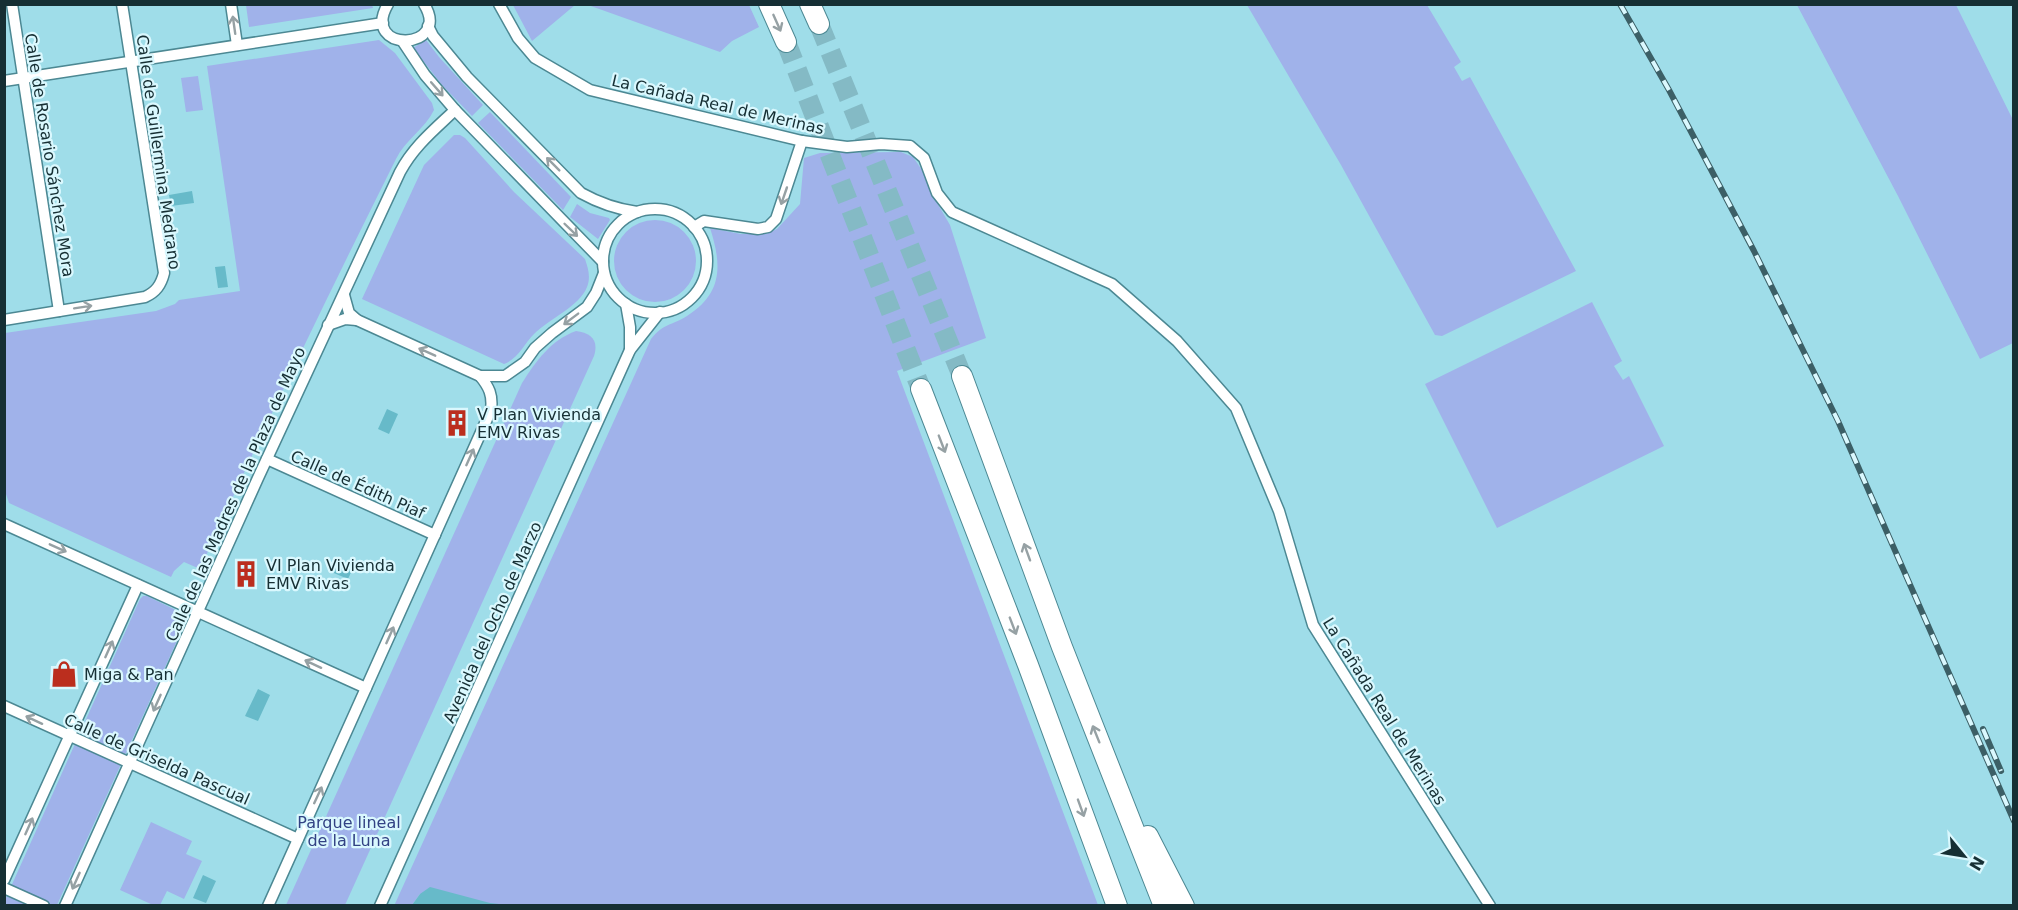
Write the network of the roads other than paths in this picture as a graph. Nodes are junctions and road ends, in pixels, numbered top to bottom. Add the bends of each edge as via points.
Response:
1 (12, 4) edge
2 (122, 4) edge
3 (231, 4) edge
4 (388, 4) edge
5 (424, 4) edge
6 (499, 4) edge
7 (769, 4) edge
8 (810, 4) edge
9 (383, 23) junction
10 (819, 24) tunnel mouth
11 (428, 26) junction
12 (403, 42) junction
13 (786, 42) tunnel mouth
14 (237, 45) junction
15 (131, 62) junction
16 (23, 78) junction
17 (4, 81) edge
18 (455, 110) junction
19 (802, 141) junction
20 (638, 212) junction
21 (694, 227) junction
22 (604, 268) junction
23 (344, 295) junction
24 (626, 304) junction
25 (59, 311) junction
26 (660, 312) junction
27 (4, 320) edge
28 (357, 320) junction
29 (328, 325) junction
30 (630, 350) junction
31 (480, 376) junction
32 (962, 376) tunnel mouth
33 (921, 389) tunnel mouth
34 (267, 459) junction
35 (4, 524) edge
36 (435, 535) junction
37 (138, 585) junction
38 (198, 612) junction
39 (366, 688) junction
40 (4, 706) edge
41 (70, 736) junction
42 (1106, 758) junction
43 (129, 763) junction
44 (298, 839) junction
45 (4, 880) edge
46 (4, 888) edge
47 (44, 906) edge
48 (65, 906) edge
49 (268, 906) edge
50 (380, 906) edge
51 (1117, 906) edge
52 (1164, 906) edge
53 (1184, 906) edge
54 (1490, 906) edge

1 - 16 street, Calle de Rosario Sánchez Mora
2 - 15 street, Calle de Guillermina Medrano
14 -> 3 street
4 - 9 street
5 - 11 street
6 - 19 street, La Cañada Real de Merinas via 518,38 535,58 590,90
7 -> 13 highway
8 - 10 highway
9 - 12 street via 390,36
9 - 14 street
11 - 12 street via 420,37
20 -> 11 street via 617,209 581,193 467,77
12 -> 18 street
14 - 15 street
15 - 16 street
25 -> 15 street, Calle de Guillermina Medrano via 145,297 162,281 164,273
16 - 17 street
16 - 25 street, Calle de Rosario Sánchez Mora
18 -> 22 street
18 - 23 street, Calle de las Madres de la Plaza de Mayo via 409,156
19 -> 21 street via 776,219 768,227 704,221
19 - 54 street, La Cañada Real de Merinas via 847,147 910,146 924,158 937,193 952,212 1112,284 1177,341 1236,408 1279,511 1312,625
20 - 21 street via 668,211
20 - 22 street via 612,231 604,251
21 - 26 street via 701,237 706,259 702,282 688,300
22 - 24 street via 615,294
22 -> 31 street via 597,292 587,307 552,333 512,372 505,376
23 - 28 street via 349,312
23 - 29 street, Calle de las Madres de la Plaza de Mayo
24 - 26 street via 640,311
24 - 30 street, Avenida del Ocho de Marzo
25 - 27 street, Calle de Guillermina Medrano
26 - 30 street, Avenida del Ocho de Marzo
28 - 29 street
31 -> 28 street
29 - 34 street, Calle de las Madres de la Plaza de Mayo
30 - 50 street, Avenida del Ocho de Marzo
36 -> 31 street via 492,410 489,387
42 -> 32 highway
33 -> 51 highway
34 - 36 street, Calle de Édith Piaf
34 - 38 street, Calle de las Madres de la Plaza de Mayo
35 -> 37 street
39 -> 36 street
37 - 38 street
41 -> 37 street
39 -> 38 street
38 -> 43 street, Calle de las Madres de la Plaza de Mayo
44 -> 39 street
41 -> 40 street, Calle de Griselda Pascual
41 - 43 street, Calle de Griselda Pascual
45 -> 41 street
42 - 52 highway
42 - 53 highway
43 - 44 street, Calle de Griselda Pascual
43 -> 48 street, Calle de las Madres de la Plaza de Mayo
44 - 49 street
46 - 47 street

